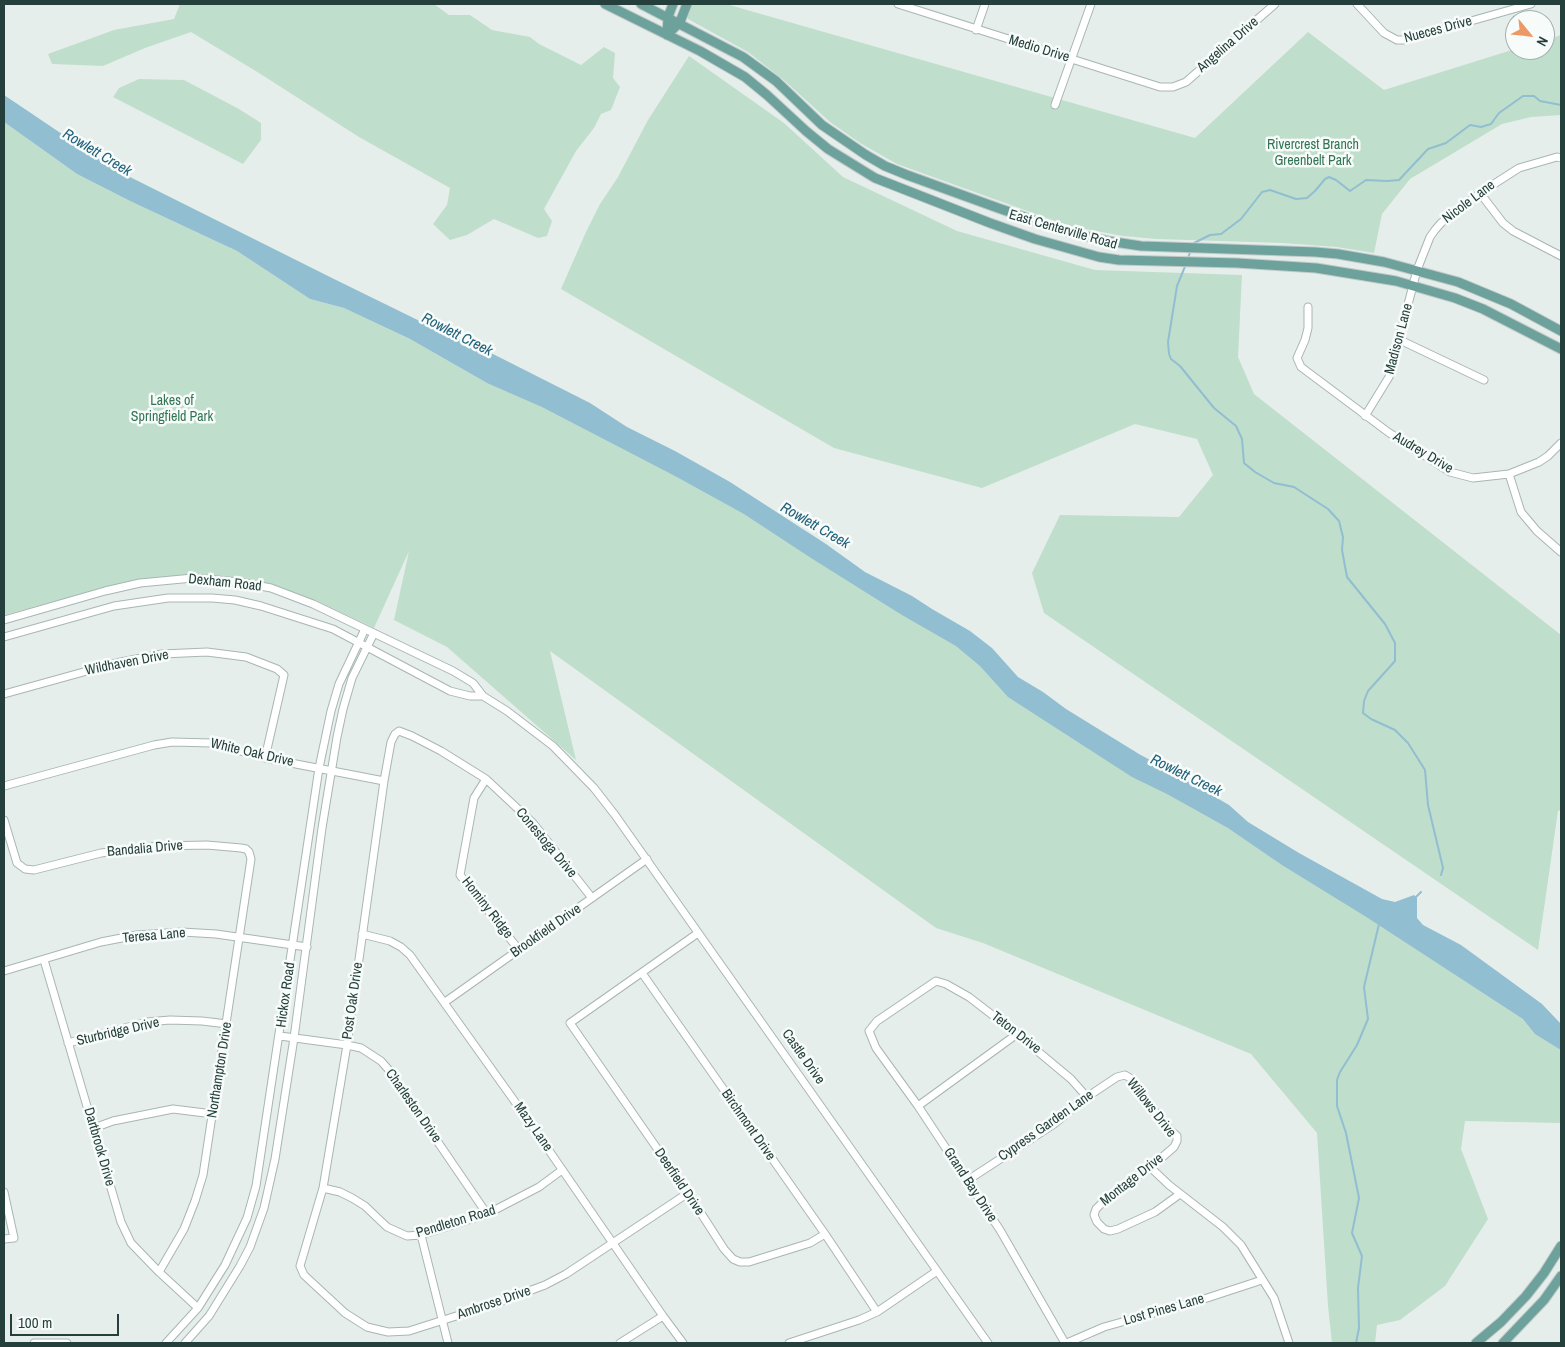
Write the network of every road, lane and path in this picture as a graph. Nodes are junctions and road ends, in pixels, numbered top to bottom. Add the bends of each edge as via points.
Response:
1 (605, 4) edge
2 (641, 4) edge
3 (673, 4) edge
4 (687, 4) edge
5 (898, 4) edge
6 (986, 4) edge
7 (1091, 4) edge
8 (1275, 4) edge
9 (1358, 4) edge
10 (1531, 4) edge
11 (668, 17) junction
12 (680, 22) junction
13 (976, 30) junction
14 (667, 34) junction
15 (1072, 59) junction
16 (1181, 84) joint
17 (1055, 105) dead end
18 (1561, 158) edge
19 (1480, 193) junction
20 (1561, 256) edge
21 (1417, 270) junction
22 (1413, 286) junction
23 (1308, 307) dead end
24 (1561, 331) edge
25 (1400, 340) junction
26 (1561, 349) edge
27 (1484, 380) dead end
28 (1365, 416) junction
29 (1561, 443) edge
30 (1510, 474) junction
31 (1561, 552) edge
32 (4, 620) edge
33 (365, 628) junction
34 (374, 633) junction
35 (4, 637) edge
36 (358, 641) junction
37 (368, 646) junction
38 (4, 694) edge
39 (483, 696) junction
40 (395, 734) joint
41 (265, 758) junction
42 (319, 768) junction
43 (332, 771) junction
44 (486, 779) junction
45 (384, 782) junction
46 (4, 786) edge
47 (594, 788) joint
48 (4, 820) edge
49 (251, 859) joint
50 (647, 859) junction
51 (592, 898) junction
52 (698, 933) junction
53 (362, 934) junction
54 (240, 938) junction
55 (293, 944) junction
56 (307, 947) junction
57 (519, 950) junction
58 (44, 960) junction
59 (4, 971) edge
60 (642, 973) junction
61 (936, 981) joint
62 (445, 1002) junction
63 (227, 1024) junction
64 (1016, 1034) junction
65 (280, 1036) junction
66 (294, 1038) junction
67 (68, 1043) junction
68 (347, 1045) junction
69 (1125, 1075) joint
70 (1087, 1097) junction
71 (918, 1106) junction
72 (213, 1114) junction
73 (94, 1128) junction
74 (1177, 1141) joint
75 (1150, 1167) junction
76 (562, 1170) junction
77 (968, 1180) junction
78 (323, 1188) junction
79 (4, 1192) edge
80 (688, 1193) junction
81 (1180, 1194) junction
82 (487, 1214) junction
83 (825, 1234) junction
84 (421, 1235) junction
85 (4, 1239) edge
86 (613, 1243) junction
87 (1561, 1246) edge
88 (300, 1266) joint
89 (937, 1271) junction
90 (159, 1272) junction
91 (1561, 1276) edge
92 (1262, 1280) junction
93 (198, 1308) junction
94 (876, 1312) junction
95 (663, 1316) junction
96 (442, 1321) junction
97 (34, 1343) edge
98 (67, 1343) edge
99 (166, 1343) edge
100 (185, 1343) edge
101 (448, 1343) edge
102 (620, 1343) edge
103 (684, 1343) edge
104 (789, 1343) edge
105 (988, 1343) edge
106 (1066, 1343) edge
107 (1289, 1343) edge
108 (1476, 1343) edge
109 (1503, 1343) edge

1 - 14 main road, East Centerville Road
2 - 11 main road, East Centerville Road
3 - 11 main road
4 - 12 main road
5 - 13 street, Medio Drive
6 - 13 street
7 - 15 street
8 - 16 street, Angelina Drive
9 - 10 street, Nueces Drive via 1384,33 1397,40
11 - 12 main road, East Centerville Road
11 - 14 main road
12 - 14 main road
12 - 21 main road, East Centerville Road via 758,68 822,125 886,166 1071,233 1141,246 1338,254
13 - 15 street, Medio Drive
14 - 22 main road, East Centerville Road via 745,77 828,149 875,178 1035,239 1100,258 1330,270
15 - 16 street, Medio Drive via 1160,87
15 - 17 street
18 - 19 street, Nicole Lane via 1519,168
19 - 20 street via 1513,231
19 - 21 street, Nicole Lane via 1435,230
21 - 22 street, Nicole Lane
21 - 24 main road, East Centerville Road via 1489,294
22 - 25 street, Madison Lane
22 - 26 main road, East Centerville Road via 1483,309
23 - 28 street, Audrey Drive via 1308,328 1297,358 1298,364
25 - 27 street
25 - 28 street, Madison Lane via 1389,377
28 - 30 street, Audrey Drive via 1450,472 1474,478
29 - 30 street, Audrey Drive via 1539,462
30 - 31 street via 1521,512
32 - 33 street, Dexham Road via 140,583 193,578 271,588
33 - 34 street, Dexham Road
33 - 36 street, Hickox Road
34 - 37 street, Hickox Road
34 - 39 street, Dexham Road via 473,683
35 - 36 street, Dexham Road via 114,606 168,598 212,598 279,611
36 - 37 street, Dexham Road
36 - 42 street, Hickox Road via 339,684
37 - 39 street, Dexham Road via 450,691
37 - 43 street, Hickox Road via 352,678 343,709
38 - 41 street, Wildhaven Drive via 116,663 162,654 206,652 246,657 284,675
39 - 47 street, Dexham Road via 553,746
40 - 44 street, Conestoga Drive via 399,731 412,736
40 - 45 street, Post Oak Drive
41 - 42 street, White Oak Drive
41 - 46 street, White Oak Drive via 212,743 172,742
42 - 43 street, White Oak Drive
42 - 55 street, Hickox Road
43 - 45 street, White Oak Drive
43 - 56 street, Hickox Road
44 - 51 street, Conestoga Drive via 533,823
44 - 57 street, Hominy Ridge via 474,798 460,875
45 - 53 street, Post Oak Drive
47 - 50 street, Castle Drive
48 - 49 street, Bandalia Drive via 17,863 24,869 34,870 101,853 159,846 241,848 249,852
49 - 54 street, Northampton Drive
50 - 51 street, Brookfield Drive
50 - 52 street, Castle Drive
51 - 57 street, Brookfield Drive
52 - 60 street
52 - 89 street, Castle Drive
53 - 62 street, Mazy Lane via 401,947
53 - 68 street, Post Oak Drive
54 - 55 street, Teresa Lane
54 - 58 street, Teresa Lane via 182,932 137,935
54 - 63 street, Northampton Drive
55 - 56 street, Teresa Lane
55 - 65 street, Hickox Road
56 - 66 street, Hickox Road
57 - 62 street, Brookfield Drive
58 - 59 street, Teresa Lane
58 - 67 street, Dartbrook Drive
60 - 80 street, Deerfield Drive via 570,1023
60 - 83 street, Birchmont Drive
61 - 64 street, Teton Drive via 969,997
61 - 71 street, Grand Bay Drive via 877,1021 869,1032 876,1048
62 - 76 street, Mazy Lane
63 - 67 street, Sturbridge Drive via 170,1020 147,1022
63 - 72 street, Northampton Drive
64 - 70 street, Teton Drive via 1071,1079
64 - 71 street
65 - 66 street, Charleston Drive
65 - 93 street, Hickox Road via 256,1186 247,1218 225,1265
66 - 68 street, Charleston Drive
66 - 100 street, Hickox Road via 271,1181 258,1228 220,1299
67 - 73 street, Dartbrook Drive
68 - 78 street, Post Oak Drive
68 - 82 street, Charleston Drive via 372,1054 388,1069
69 - 70 street, Cypress Garden Lane
69 - 74 street, Willows Drive via 1177,1136
70 - 77 street, Cypress Garden Lane via 1054,1124
71 - 77 street, Grand Bay Drive
72 - 73 street via 173,1109
72 - 90 street, Northampton Drive via 203,1175 195,1201 184,1229
73 - 90 street, Dartbrook Drive via 121,1222 132,1242
74 - 75 street, Montage Drive
75 - 81 street
75 - 81 street, Montage Drive via 1096,1209 1094,1215 1104,1229 1110,1232 1118,1230 1155,1212
76 - 82 street, Pendleton Road via 539,1188
76 - 86 street, Mazy Lane
77 - 106 street, Grand Bay Drive
78 - 84 street, Pendleton Road via 352,1198 397,1232 407,1236
78 - 88 street, Post Oak Drive
79 - 85 street via 14,1238
80 - 83 street, Deerfield Drive via 724,1249 740,1262 791,1250
80 - 86 street, Ambrose Drive
81 - 92 street via 1242,1244
82 - 84 street, Pendleton Road
83 - 94 street, Birchmont Drive
84 - 96 street
86 - 95 street, Mazy Lane
86 - 96 street, Ambrose Drive via 545,1285
87 - 108 main road via 1526,1296
88 - 96 street, Ambrose Drive via 304,1275 345,1313 367,1327 388,1332 409,1331
89 - 94 street
89 - 105 street, Castle Drive
90 - 93 street, Dartbrook Drive
91 - 109 main road via 1544,1300
92 - 106 street, Lost Pines Lane via 1104,1327
92 - 107 street via 1274,1298
93 - 99 street, Hickox Road
94 - 104 street
95 - 102 street
95 - 103 street, Mazy Lane
96 - 101 street
97 - 98 street

